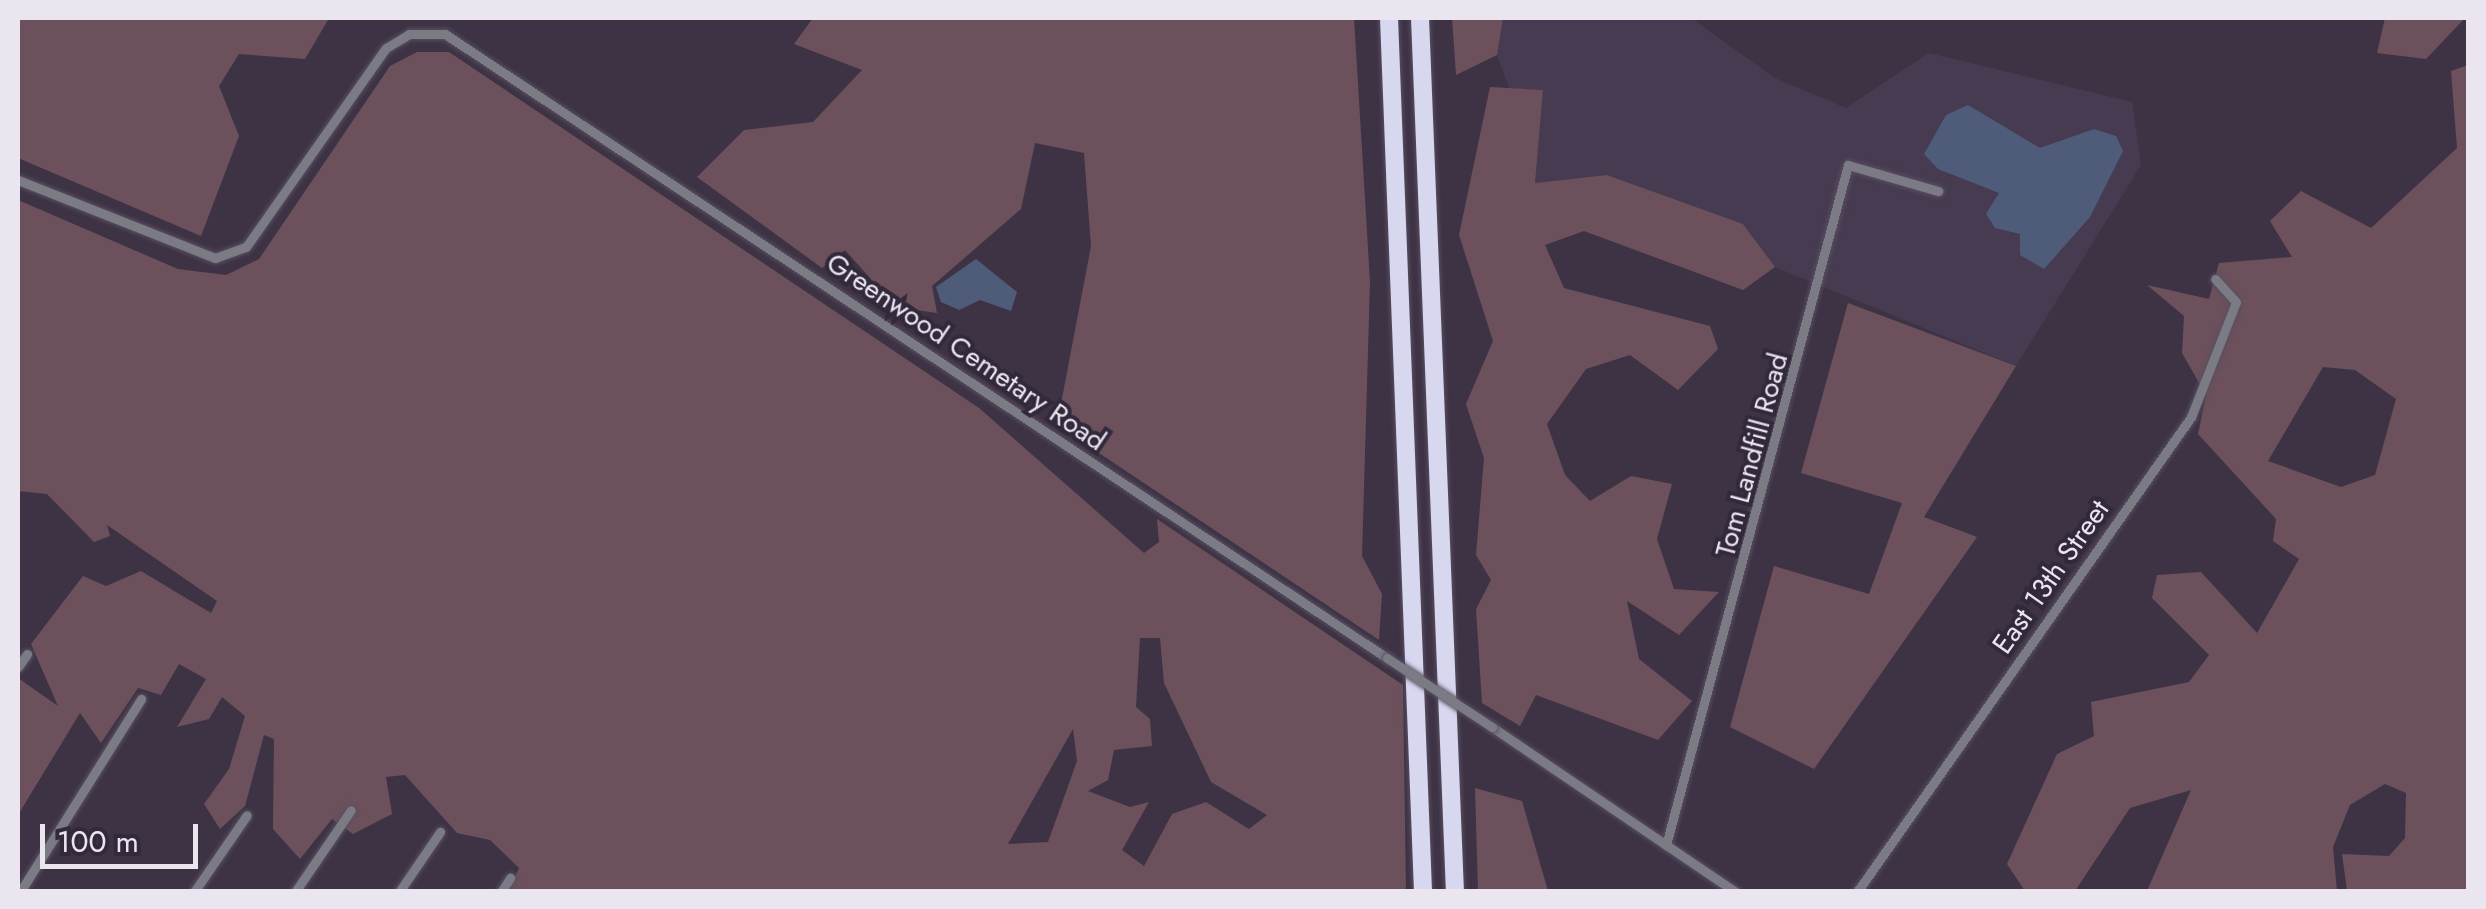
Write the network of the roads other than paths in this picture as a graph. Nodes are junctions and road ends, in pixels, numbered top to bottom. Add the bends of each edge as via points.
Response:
1 (1389, 18) edge
2 (1420, 18) edge
3 (18, 180) edge
4 (1938, 191) dead end
5 (2214, 279) dead end
6 (27, 654) dead end
7 (18, 667) edge
8 (141, 699) dead end
9 (351, 810) dead end
10 (247, 815) dead end
11 (440, 832) dead end
12 (1666, 844) junction
13 (510, 878) dead end
14 (20, 892) edge
15 (194, 892) edge
16 (296, 892) edge
17 (399, 892) edge
18 (501, 892) edge
19 (1423, 892) edge
20 (1454, 892) edge
21 (1736, 892) edge
22 (1857, 892) edge

1 - 19 highway
2 - 20 highway
3 - 12 street, Greenwood Cemetary Road, bridge via 173,248 215,258 246,247 386,48 409,34 445,34
4 - 12 street, Tom Landfill Road via 1848,165
5 - 22 street, East 13th Street via 2236,302 2191,416
6 - 7 street
8 - 14 street
9 - 16 street
10 - 15 street
11 - 17 street
12 - 21 street, Greenwood Cemetary Road
13 - 18 street

